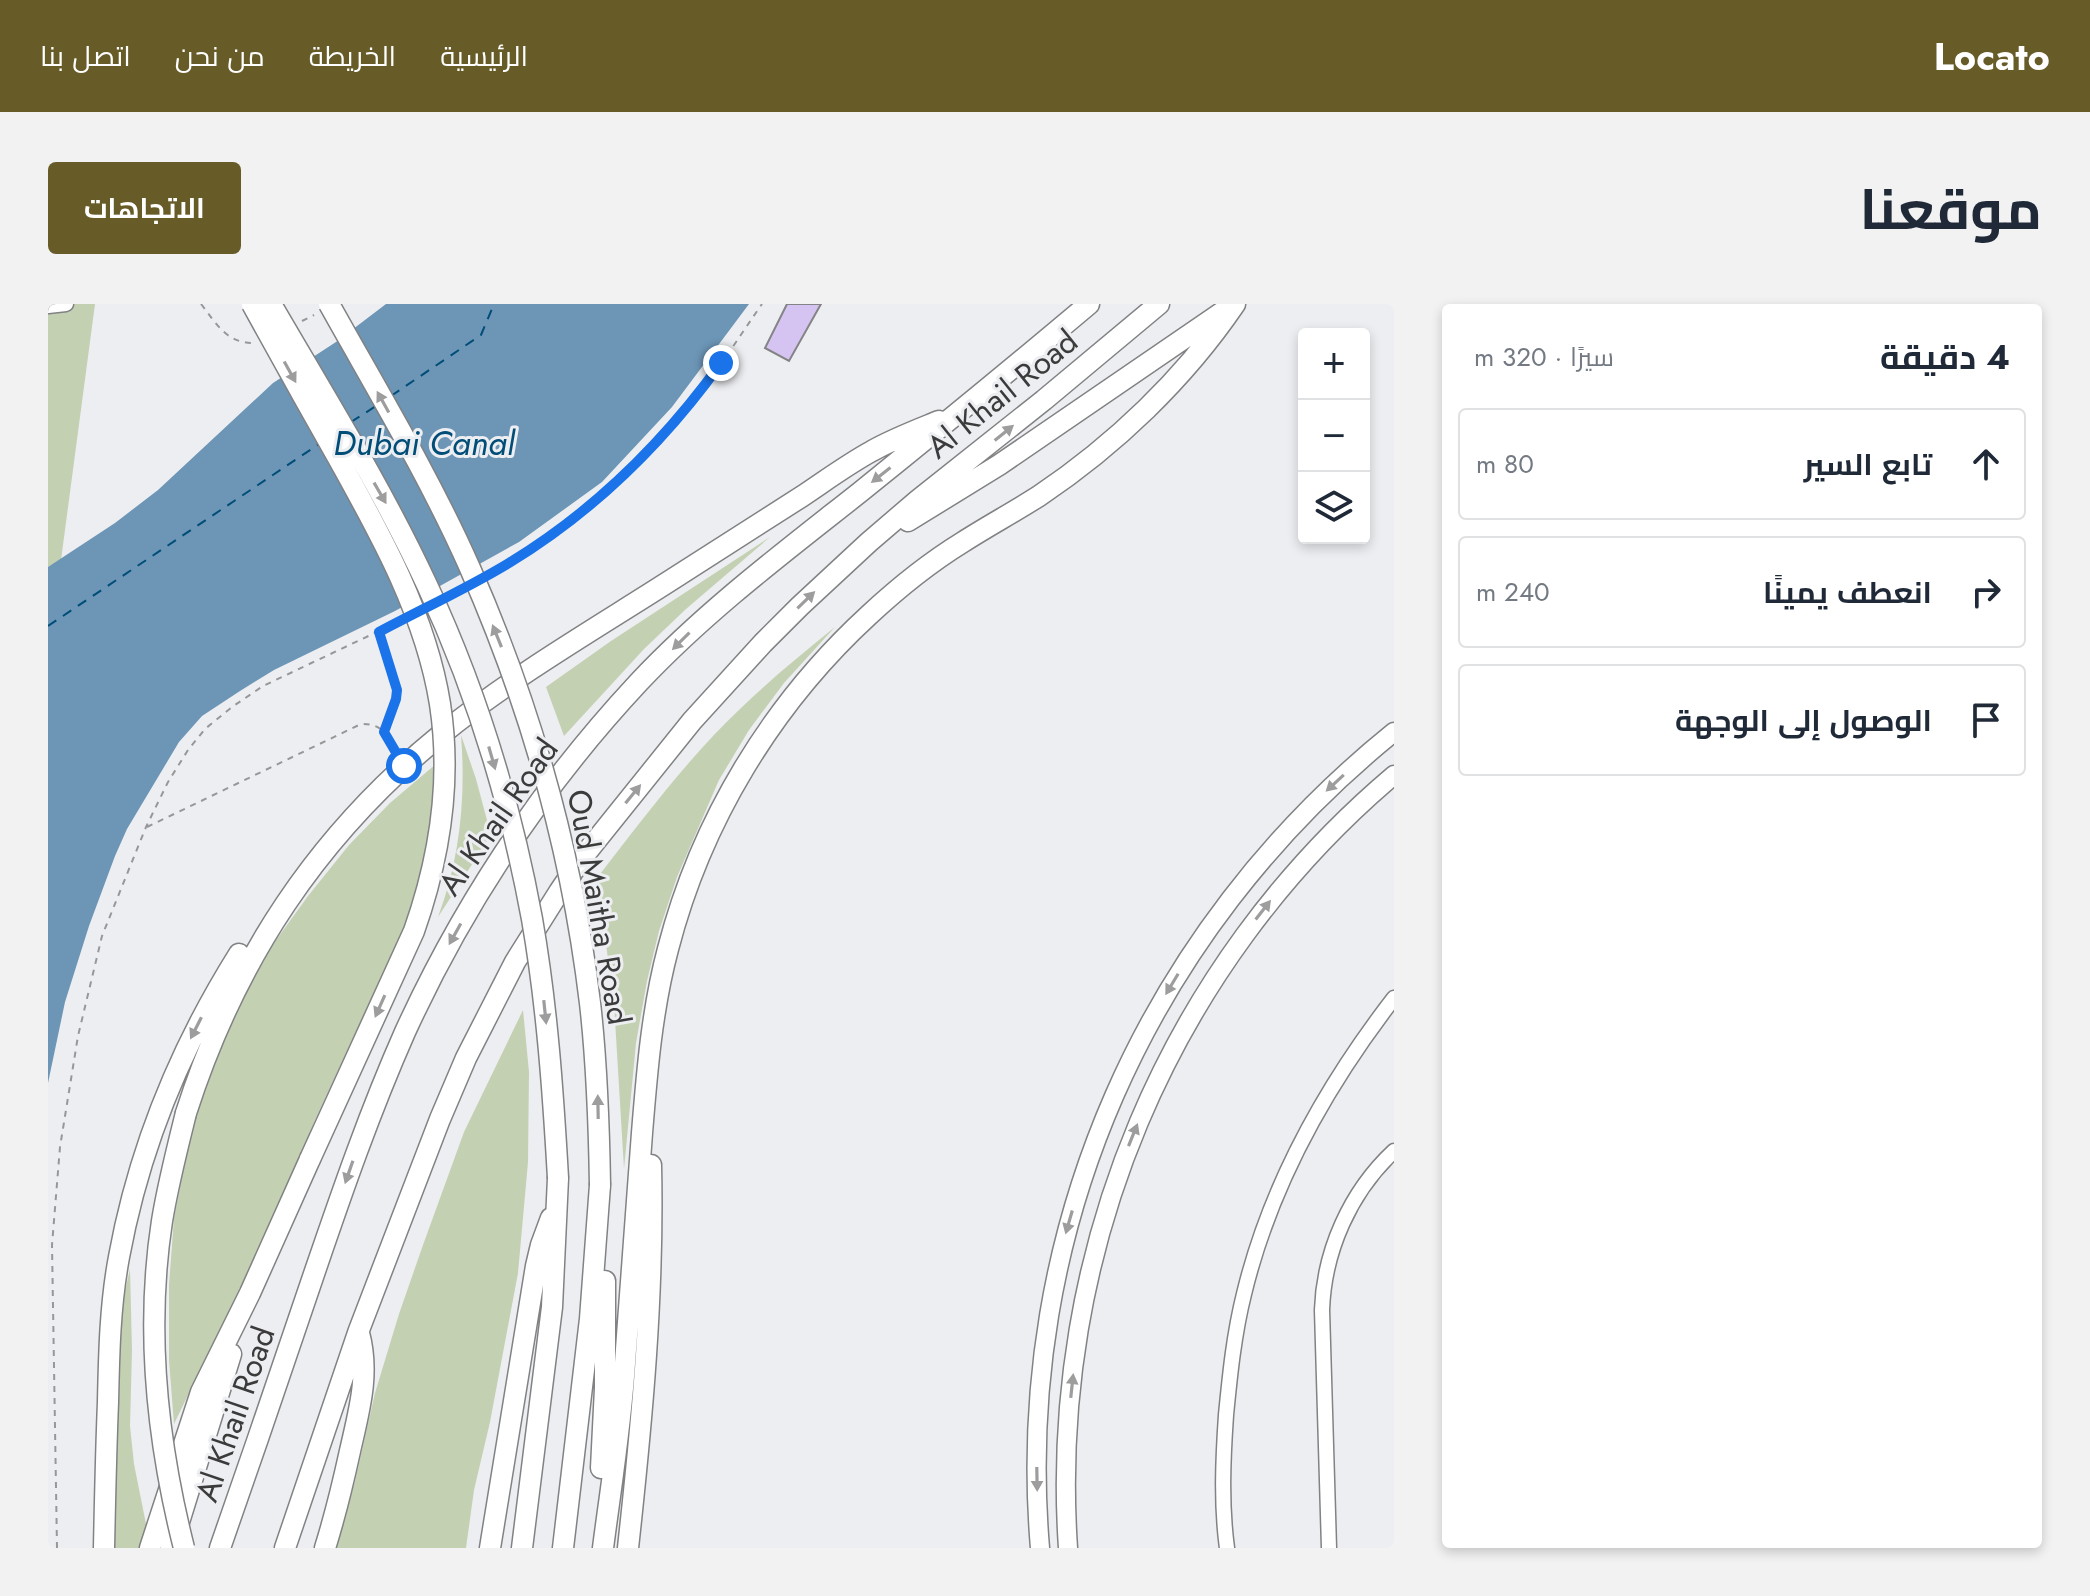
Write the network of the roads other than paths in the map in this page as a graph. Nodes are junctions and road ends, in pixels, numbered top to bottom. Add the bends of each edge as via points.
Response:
1 (66, 304) edge
2 (252, 304) edge
3 (271, 304) edge
4 (329, 304) edge
5 (1089, 304) edge
6 (1159, 304) edge
7 (1235, 304) edge
8 (48, 306) edge
9 (964, 409) junction
10 (869, 542) junction
11 (1394, 732) edge
12 (1394, 775) edge
13 (339, 831) junction
14 (1394, 998) edge
15 (645, 1101) junction
16 (1392, 1157) edge
17 (600, 1194) junction
18 (557, 1203) junction
19 (250, 1293) junction
20 (359, 1330) junction
21 (104, 1548) edge
22 (150, 1548) edge
23 (171, 1548) edge
24 (184, 1548) edge
25 (220, 1548) edge
26 (285, 1548) edge
27 (325, 1548) edge
28 (490, 1548) edge
29 (522, 1548) edge
30 (563, 1548) edge
31 (592, 1548) edge
32 (603, 1548) edge
33 (628, 1548) edge
34 (1040, 1548) edge
35 (1068, 1548) edge
36 (1227, 1548) edge
37 (1329, 1548) edge

1 - 8 lane
2 -> 19 highway, bridge via 365,506 407,594 440,704 445,781 436,857 414,931
3 -> 18 highway, bridge via 389,508 461,667 490,749 532,919 549,1049
17 -> 4 highway, Oud Maitha Road, bridge via 590,1003 570,883 533,736 468,566
5 - 9 highway, Al Khail Road
10 -> 6 highway, Al Khail Road
7 - 10 highway via 967,486
7 - 15 highway via 1169,386 1121,432 1042,494 917,574 871,612 782,711 728,795 677,917 652,1026
9 - 13 highway via 869,452 504,688 442,733
9 -> 25 highway, Al Khail Road via 691,631 594,732 509,844 438,965 380,1090
20 -> 10 highway, Al Khail Road via 466,1058 515,962 559,892 607,825 727,681
11 -> 34 main road via 1303,813 1248,875 1177,975 1120,1082 1077,1194 1049,1310 1037,1438
35 -> 12 main road via 1067,1446 1074,1360 1110,1197 1138,1121 1190,1019 1243,937 1305,861
13 -> 21 highway via 303,862 226,975 178,1063 143,1156 118,1259 112,1313
13 - 24 highway, bridge via 288,899 239,981 200,1068 172,1167 162,1222 154,1333 162,1444
14 - 36 lane via 1321,1107 1283,1180 1255,1255 1230,1373 1223,1464
15 - 32 highway via 625,1367
15 - 33 highway via 652,1234 646,1371
16 - 37 lane via 1369,1180 1344,1219 1324,1283
17 - 30 highway, Oud Maitha Road
17 - 31 highway via 605,1388
18 - 28 highway via 536,1266
18 - 29 highway via 552,1307
19 - 22 highway via 201,1392
19 - 23 highway
20 - 26 highway, Al Khail Road
20 - 27 highway via 363,1392

